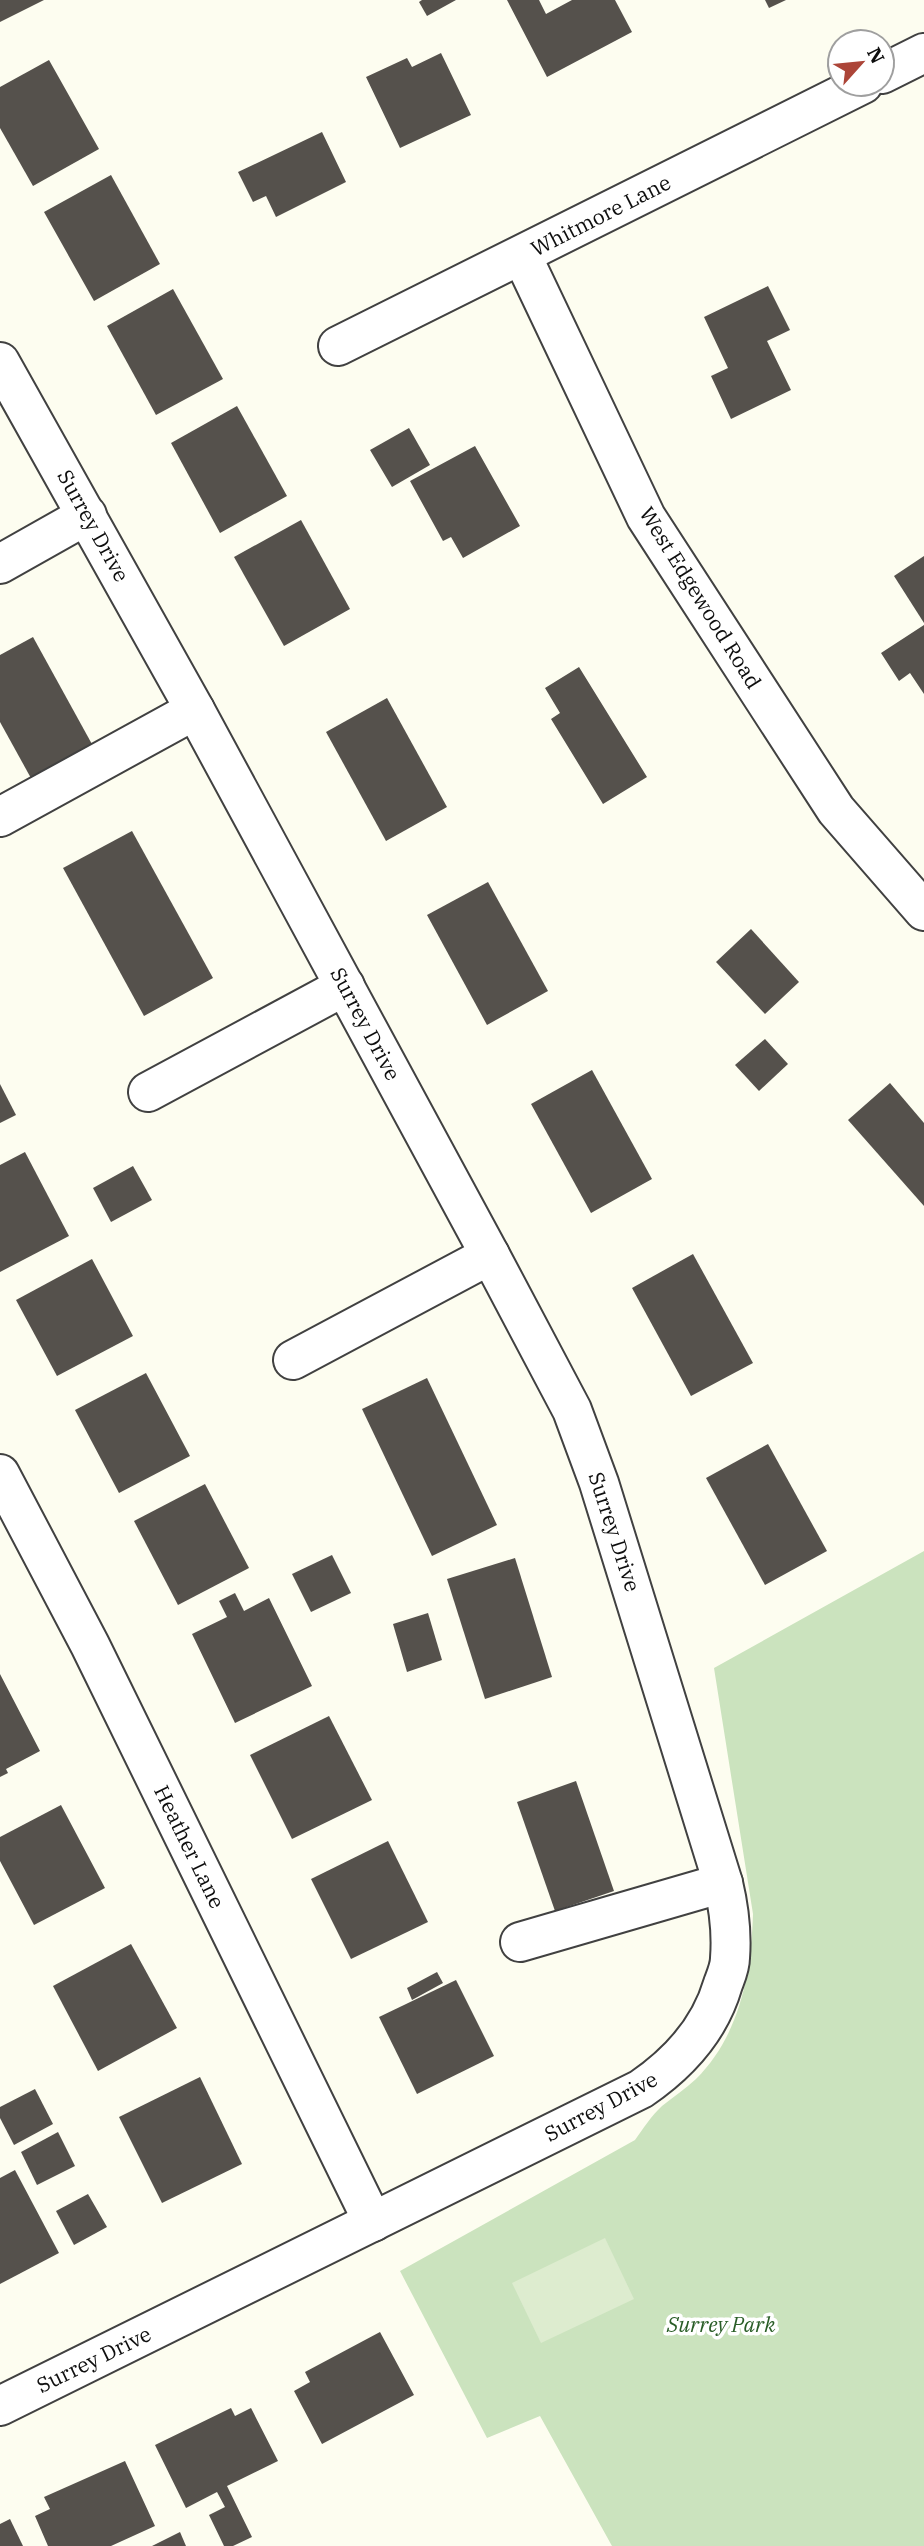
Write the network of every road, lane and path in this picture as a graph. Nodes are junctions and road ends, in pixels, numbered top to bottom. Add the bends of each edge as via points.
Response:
1 (924, 53) edge
2 (896, 67) edge
3 (835, 98) edge
4 (522, 256) junction
5 (338, 346) dead end
6 (0, 362) edge
7 (87, 514) junction
8 (0, 564) edge
9 (195, 710) junction
10 (0, 817) edge
11 (924, 911) edge
12 (345, 986) junction
13 (148, 1092) dead end
14 (490, 1255) junction
15 (293, 1360) dead end
16 (0, 1474) edge
17 (723, 1883) junction
18 (520, 1942) dead end
19 (373, 2222) junction
20 (0, 2406) edge

1 - 2 street
3 - 4 street, Whitmore Lane
4 - 5 street, Whitmore Lane
4 - 11 street, West Edgewood Road via 646,517 836,810
6 - 7 street, Surrey Drive
7 - 8 street
7 - 9 street, Surrey Drive
9 - 10 street
9 - 12 street, Surrey Drive
12 - 13 street
12 - 14 street, Surrey Drive
14 - 15 street
14 - 17 street, Surrey Drive via 558,1382 585,1444
16 - 19 street, Heather Lane via 90,1645
17 - 18 street
17 - 19 street, Surrey Drive via 730,1915 730,1961 722,1990 689,2048 664,2073 641,2089
19 - 20 street, Surrey Drive

